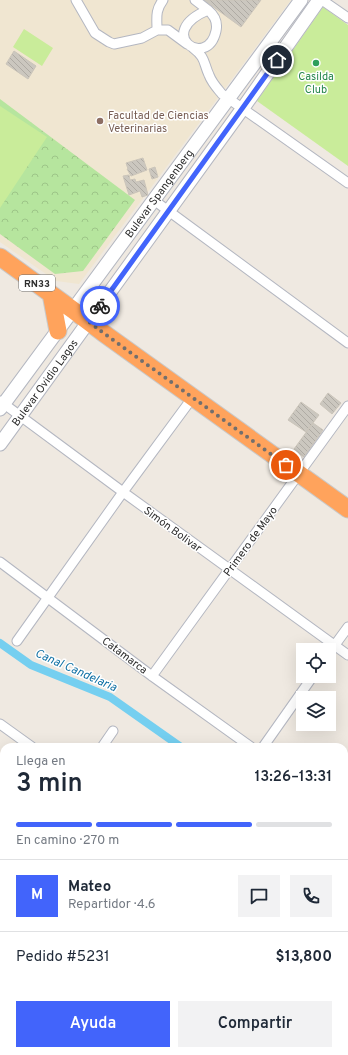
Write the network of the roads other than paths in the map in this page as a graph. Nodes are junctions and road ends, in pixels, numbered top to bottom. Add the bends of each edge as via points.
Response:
1 (76, 0) edge
2 (163, 0) edge
3 (195, 0) edge
4 (301, 0) edge
5 (320, 0) edge
6 (208, 10) junction
7 (195, 15) junction
8 (348, 18) edge
9 (157, 30) junction
10 (208, 45) junction
11 (190, 46) junction
12 (204, 60) junction
13 (230, 99) junction
14 (243, 108) junction
15 (348, 182) edge
16 (155, 200) junction
17 (169, 211) junction
18 (0, 257) edge
19 (51, 294) junction
20 (73, 310) junction
21 (88, 321) junction
22 (58, 331) junction
23 (348, 343) edge
24 (193, 397) junction
25 (1, 404) edge
26 (348, 406) edge
27 (21, 416) junction
28 (0, 444) edge
29 (298, 474) junction
30 (123, 492) junction
31 (348, 509) edge
32 (0, 562) edge
33 (229, 569) junction
34 (48, 597) junction
35 (348, 627) edge
36 (18, 641) dead end
37 (331, 643) edge
38 (336, 645) edge
39 (336, 647) edge
40 (348, 655) edge
41 (152, 676) junction
42 (308, 683) edge
43 (0, 724) edge
44 (113, 731) dead end
45 (26, 743) edge
46 (105, 743) edge
47 (245, 743) edge
48 (266, 743) edge

1 - 9 street via 95,32 114,44 142,38
2 - 9 street via 156,15
3 - 6 street
3 - 7 street
4 - 13 main road, Bulevar Spangenberg
5 - 8 street
5 - 14 main road, Bulevar Spangenberg
6 - 7 street
6 - 10 street via 217,23 216,32
7 - 11 street via 184,31 183,38
9 - 11 street via 168,30
10 - 11 street via 201,48
10 - 12 street
11 - 12 street
12 - 13 street via 214,85
13 - 14 street
13 - 16 main road, Bulevar Spangenberg
14 - 15 street
14 - 17 main road, Bulevar Spangenberg
16 - 17 street
16 - 20 main road, Bulevar Spangenberg
17 - 21 main road, Bulevar Spangenberg
17 - 23 street
18 - 19 highway, RN33
19 - 20 highway, RN33
19 - 22 highway
20 - 21 highway, RN33
20 - 22 main road, Bulevar Ovidio Lagos
21 - 24 highway, RN33
21 - 27 main road, Bulevar Ovidio Lagos
22 - 25 main road, Bulevar Ovidio Lagos
24 - 29 highway, RN33
24 - 30 street
25 - 27 street, Simón Bolivar
26 - 29 street, Primero de Mayo
27 - 28 main road, Bulevar Ovidio Lagos
27 - 30 street, Simón Bolivar
29 - 31 highway, RN33
29 - 33 street, Primero de Mayo
30 - 33 street, Simón Bolivar
30 - 34 street
32 - 34 street, Catamarca
33 - 37 street, Simón Bolivar
33 - 41 street, Primero de Mayo
34 - 36 street
34 - 41 street, Catamarca
35 - 38 street
39 - 40 street, Simón Bolivar
41 - 47 street, Catamarca
42 - 48 street
43 - 45 street
44 - 46 street

